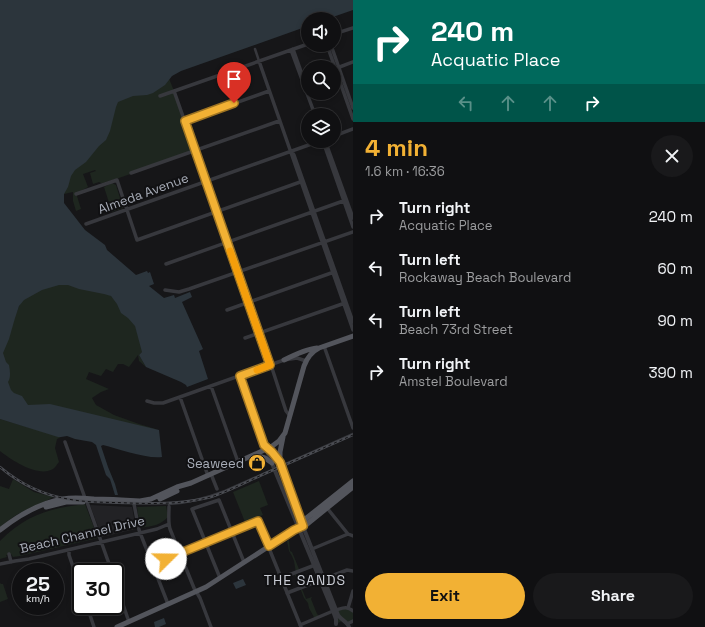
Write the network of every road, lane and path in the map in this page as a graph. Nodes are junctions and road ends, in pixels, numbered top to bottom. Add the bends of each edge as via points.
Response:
1 (353, 28) edge
2 (341, 32) edge
3 (301, 46) edge
4 (255, 49) dead end
5 (292, 49) junction
6 (259, 61) junction
7 (353, 62) edge
8 (341, 66) edge
9 (341, 78) edge
10 (341, 81) edge
11 (174, 91) junction
12 (269, 91) junction
13 (160, 96) dead end
14 (313, 108) edge
15 (353, 108) edge
16 (353, 119) edge
17 (185, 121) junction
18 (280, 121) junction
19 (353, 130) edge
20 (341, 134) edge
21 (301, 148) edge
22 (326, 148) edge
23 (195, 151) junction
24 (291, 151) junction
25 (131, 173) dead end
26 (206, 181) junction
27 (302, 182) junction
28 (76, 194) dead end
29 (345, 201) junction
30 (127, 210) junction
31 (217, 212) junction
32 (313, 212) junction
33 (353, 218) edge
34 (86, 224) dead end
35 (353, 227) edge
36 (353, 232) edge
37 (227, 242) junction
38 (324, 242) junction
39 (166, 264) dead end
40 (238, 272) junction
41 (334, 272) junction
42 (165, 290) dead end
43 (249, 302) junction
44 (345, 303) junction
45 (227, 310) dead end
46 (353, 322) edge
47 (353, 330) edge
48 (259, 333) junction
49 (353, 336) edge
50 (245, 338) dead end
51 (322, 347) junction
52 (284, 360) junction
53 (306, 361) junction
54 (270, 365) junction
55 (240, 376) junction
56 (210, 386) junction
57 (180, 397) junction
58 (148, 401) dead end
59 (290, 416) junction
60 (353, 428) edge
61 (353, 434) edge
62 (284, 436) junction
63 (66, 442) dead end
64 (266, 448) junction
65 (253, 455) junction
66 (238, 462) junction
67 (272, 463) junction
68 (280, 464) junction
69 (274, 469) junction
70 (210, 475) junction
71 (352, 485) edge
72 (217, 489) dead end
73 (168, 493) junction
74 (86, 500) junction
75 (134, 504) junction
76 (169, 507) joint
77 (327, 508) junction
78 (169, 524) junction
79 (299, 527) junction
80 (0, 530) edge
81 (232, 532) junction
82 (140, 533) junction
83 (0, 534) edge
84 (348, 534) junction
85 (353, 536) edge
86 (101, 542) junction
87 (206, 542) junction
88 (269, 546) junction
89 (312, 549) junction
90 (69, 550) junction
91 (180, 553) junction
92 (9, 554) dead end
93 (11, 562) junction
94 (244, 562) junction
95 (72, 563) edge
96 (109, 563) edge
97 (0, 564) edge
98 (152, 564) junction
99 (315, 565) junction
100 (353, 571) edge
101 (220, 578) junction
102 (282, 578) junction
103 (322, 580) junction
104 (196, 591) junction
105 (353, 591) edge
106 (287, 593) junction
107 (168, 604) junction
108 (124, 607) edge
109 (348, 608) junction
110 (335, 611) junction
111 (353, 611) edge
112 (90, 615) edge
113 (353, 621) edge
114 (129, 622) junction
115 (346, 624) edge
116 (336, 625) edge
117 (300, 626) edge
118 (94, 627) edge
119 (117, 627) edge
120 (211, 627) edge

1 - 2 street
3 - 5 street
4 - 6 street
5 - 6 street
5 - 14 street
6 - 11 street
6 - 12 street
7 - 8 street
9 - 15 street
10 - 16 street
11 - 13 street
11 - 17 street
12 - 17 street
12 - 18 street
17 - 23 street
18 - 23 street
18 - 24 street
19 - 20 street
21 - 24 street, Almeda Avenue
22 - 29 street
23 - 25 street
23 - 26 street
24 - 26 street, Almeda Avenue
24 - 27 street
26 - 30 street, Almeda Avenue
26 - 31 street
27 - 31 street
27 - 32 street
28 - 30 street via 117,180
29 - 32 street
29 - 33 street
29 - 35 street
30 - 31 street via 137,240
30 - 34 street, Almeda Avenue
31 - 37 street
32 - 37 street
32 - 38 street
36 - 38 street
37 - 39 street
37 - 40 street
38 - 40 street
38 - 41 street
40 - 42 street via 181,292
40 - 43 street
41 - 43 street
41 - 44 street
43 - 45 street
43 - 48 street
44 - 46 street
44 - 47 street
44 - 48 street
48 - 50 street
48 - 54 street
49 - 51 main road
51 - 52 main road
51 - 53 main road via 312,353
51 - 60 street
52 - 53 street via 297,358
52 - 54 street
53 - 59 main road
54 - 55 street
54 - 59 street
55 - 56 street
55 - 64 street
56 - 57 street
56 - 66 street
57 - 58 street via 162,403
57 - 70 street
59 - 62 main road
61 - 68 street
62 - 64 main road
62 - 68 main road
63 - 74 street
64 - 65 main road
64 - 67 street
64 - 68 street
65 - 66 main road
65 - 67 main road
66 - 70 main road
67 - 69 street
68 - 69 street
68 - 79 street
69 - 76 street via 221,492 192,501 169,504
69 - 79 street
70 - 72 street
70 - 73 main road via 178,491
71 - 77 main road
71 - 79 main road
73 - 74 main road via 142,500
73 - 75 main road via 149,503
74 - 75 main road
74 - 80 main road via 63,499 41,505 19,516
74 - 83 main road via 42,508 22,517
74 - 86 street
75 - 82 street
76 - 78 street
77 - 79 main road via 305,526
77 - 84 street
78 - 82 street, Beach Channel Drive
78 - 91 street
79 - 88 main road
79 - 89 street
79 - 99 street
81 - 87 street
81 - 87 street via 219,500 192,509
81 - 88 street via 258,521
81 - 94 street
82 - 86 street, Beach Channel Drive
82 - 98 street
84 - 85 street
84 - 89 street
86 - 90 street, Beach Channel Drive
86 - 96 street
87 - 91 street
87 - 101 street
88 - 94 main road
88 - 102 street
89 - 103 street
90 - 93 street, Beach Channel Drive
90 - 95 street
91 - 98 street
91 - 104 street
92 - 93 street
93 - 97 street, Beach Channel Drive
94 - 101 main road
98 - 107 street
99 - 102 street
99 - 103 street
100 - 103 street via 345,570
101 - 104 main road
102 - 106 street
103 - 106 street
103 - 110 street
104 - 107 main road
104 - 120 street
105 - 109 street
106 - 117 street
107 - 114 main road
108 - 114 street
109 - 110 street
109 - 111 street
110 - 115 street
110 - 116 street
110 - 117 street
112 - 118 street
113 - 115 street
114 - 119 main road
115 - 116 street via 340,621

